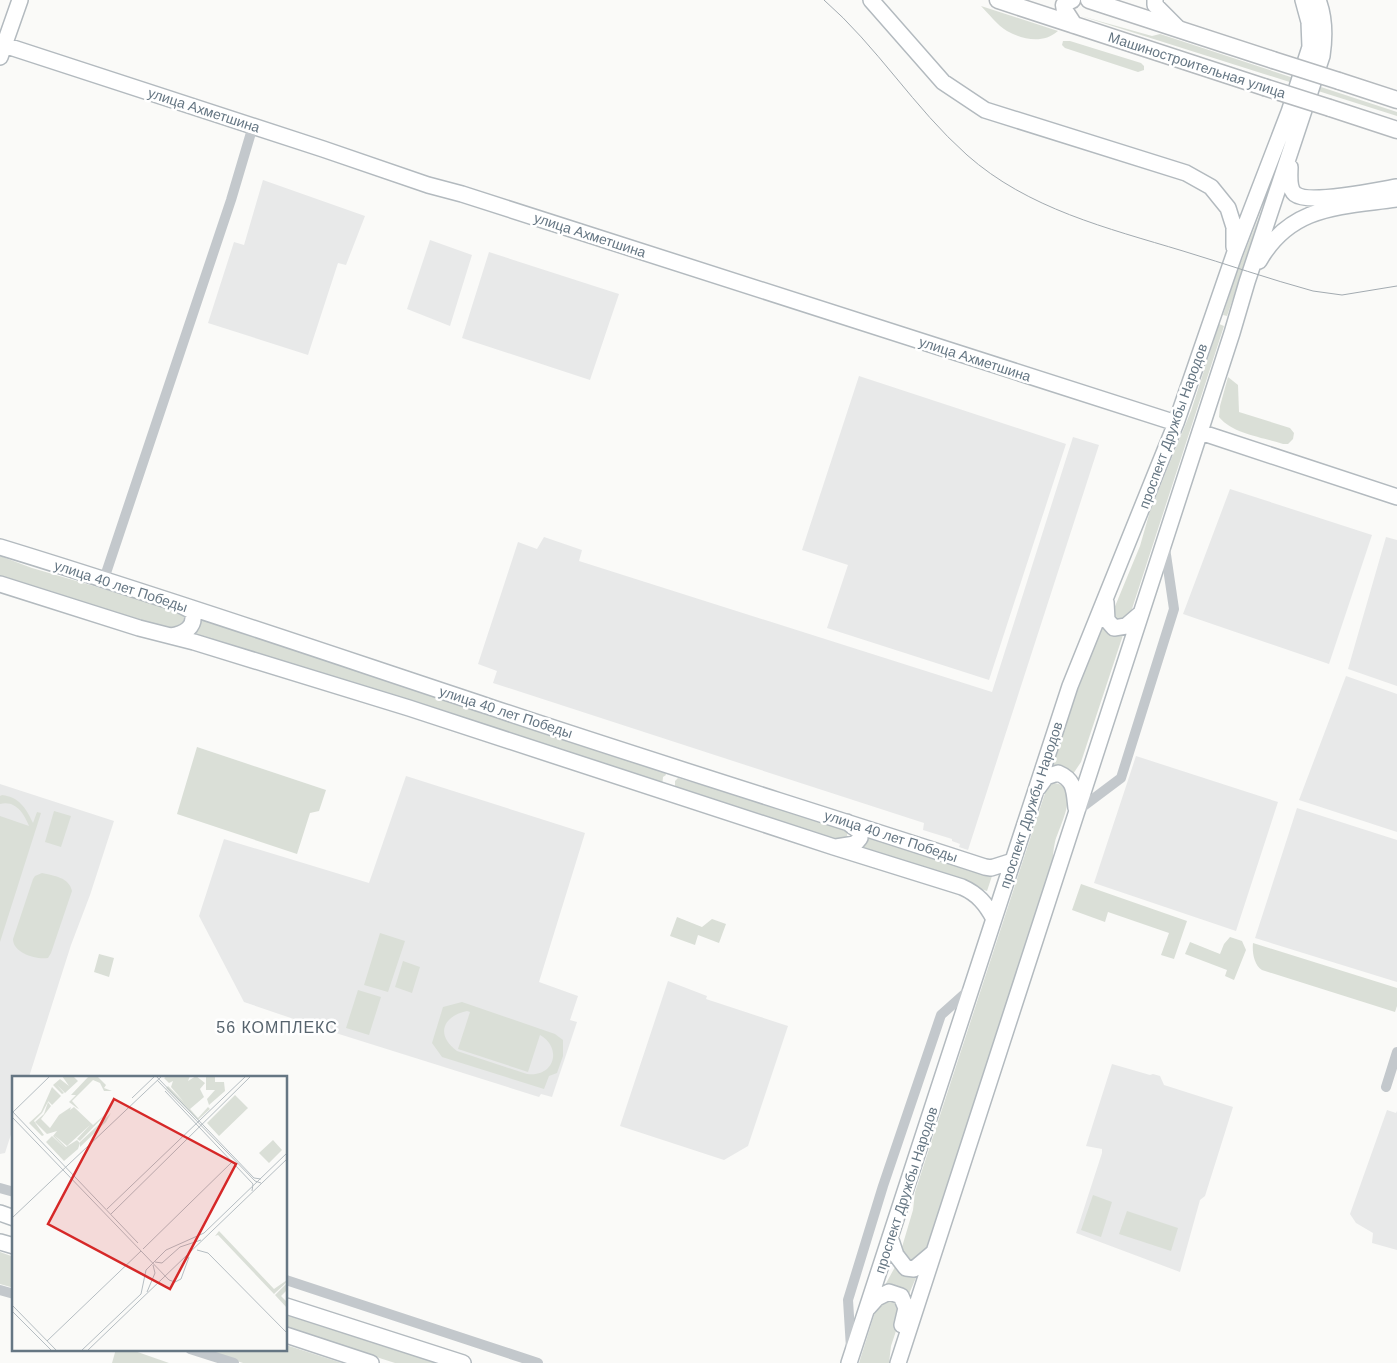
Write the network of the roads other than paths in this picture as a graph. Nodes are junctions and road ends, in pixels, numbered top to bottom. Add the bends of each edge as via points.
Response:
1 (20, 0) edge
2 (871, 0) edge
3 (998, 0) edge
4 (1072, 0) edge
5 (1089, 0) edge
6 (1155, 0) edge
7 (1303, 0) edge
8 (1318, 0) edge
9 (1074, 25) junction
10 (1179, 29) junction
11 (2, 51) edge
12 (1397, 100) edge
13 (253, 126) junction
14 (1397, 130) edge
15 (1290, 154) junction
16 (1397, 187) edge
17 (1397, 199) edge
18 (1234, 255) junction
19 (1247, 282) junction
20 (1210, 325) junction
21 (1232, 333) junction
22 (1176, 423) junction
23 (1200, 432) junction
24 (1397, 497) edge
25 (1164, 543) junction
26 (0, 547) edge
27 (104, 579) junction
28 (0, 584) edge
29 (1106, 601) junction
30 (179, 605) junction
31 (1141, 613) junction
32 (170, 636) junction
33 (688, 771) junction
34 (1035, 792) junction
35 (676, 796) junction
36 (1076, 812) junction
37 (845, 820) junction
38 (834, 847) junction
39 (1013, 861) junction
40 (994, 920) junction
41 (970, 989) junction
42 (1397, 1052) edge
43 (1386, 1086) dead end
44 (0, 1213) edge
45 (12, 1217) edge
46 (890, 1237) junction
47 (934, 1252) junction
48 (288, 1281) edge
49 (288, 1307) edge
50 (867, 1309) junction
51 (288, 1336) edge
52 (193, 1350) edge
53 (850, 1360) edge
54 (234, 1363) edge
55 (371, 1363) edge
56 (463, 1363) edge
57 (538, 1363) edge
58 (897, 1363) edge

1 - 11 main road
2 - 18 main road via 943,82 984,110 1186,173 1211,187 1228,208 1234,227
3 - 9 main road, Машиностроительная улица
4 - 9 main road via 1064,5
5 - 10 main road, Машиностроительная улица
6 - 10 main road via 1155,5
7 - 18 main road, проспект Дружбы Народов via 1310,22 1310,47 1289,112
8 - 15 main road via 1324,13 1322,56
9 - 14 main road, Машиностроительная улица, bridge
10 - 12 main road, Машиностроительная улица, bridge
11 - 13 main road, улица Ахметшина
13 - 22 main road, улица Ахметшина via 428,185
13 - 27 street
15 - 16 main road via 1290,186 1296,194 1306,198
15 - 19 main road
17 - 19 main road via 1329,208 1304,216 1285,228 1263,254
18 - 20 main road, проспект Дружбы Народов
19 - 21 main road, проспект Дружбы Народов
20 - 21 main road via 1223,319
20 - 22 main road, проспект Дружбы Народов
21 - 23 main road, проспект Дружбы Народов
22 - 29 main road, проспект Дружбы Народов
23 - 24 main road
23 - 25 main road, проспект Дружбы Народов
25 - 31 main road, проспект Дружбы Народов
25 - 36 street via 1174,609 1123,770 1120,778
26 - 27 main road, улица 40 лет Победы
27 - 30 main road, улица 40 лет Победы
28 - 32 main road, улица 40 лет Победы
29 - 31 main road via 1107,620 1114,628 1126,626
29 - 34 main road, проспект Дружбы Народов via 1070,686
30 - 32 main road via 192,612 193,624 183,633
30 - 33 main road, улица 40 лет Победы
31 - 36 main road, проспект Дружбы Народов
32 - 35 main road, улица 40 лет Победы via 409,708
33 - 35 main road via 673,775 668,781 669,789
33 - 37 main road, улица 40 лет Победы
34 - 36 main road via 1046,777 1058,773 1067,776 1073,786
34 - 39 main road, проспект Дружбы Народов
35 - 38 main road, улица 40 лет Победы
36 - 47 main road, проспект Дружбы Народов
37 - 38 main road via 859,831 860,838 855,844
37 - 39 main road, улица 40 лет Победы via 991,868
38 - 40 main road, улица 40 лет Победы via 971,891 986,905
39 - 40 main road, проспект Дружбы Народов
40 - 41 main road, проспект Дружбы Народов
41 - 46 main road, проспект Дружбы Народов
41 - 53 street via 941,1015 883,1186 848,1300
42 - 43 street
44 - 45 main road
46 - 47 main road via 896,1255 906,1268 914,1268
46 - 50 main road, проспект Дружбы Народов
47 - 58 main road, проспект Дружбы Народов
48 - 57 street
49 - 56 main road
50 - 53 main road, проспект Дружбы Народов
50 - 58 main road via 877,1298 889,1292 900,1296 906,1308 897,1345
51 - 55 main road
52 - 54 street

